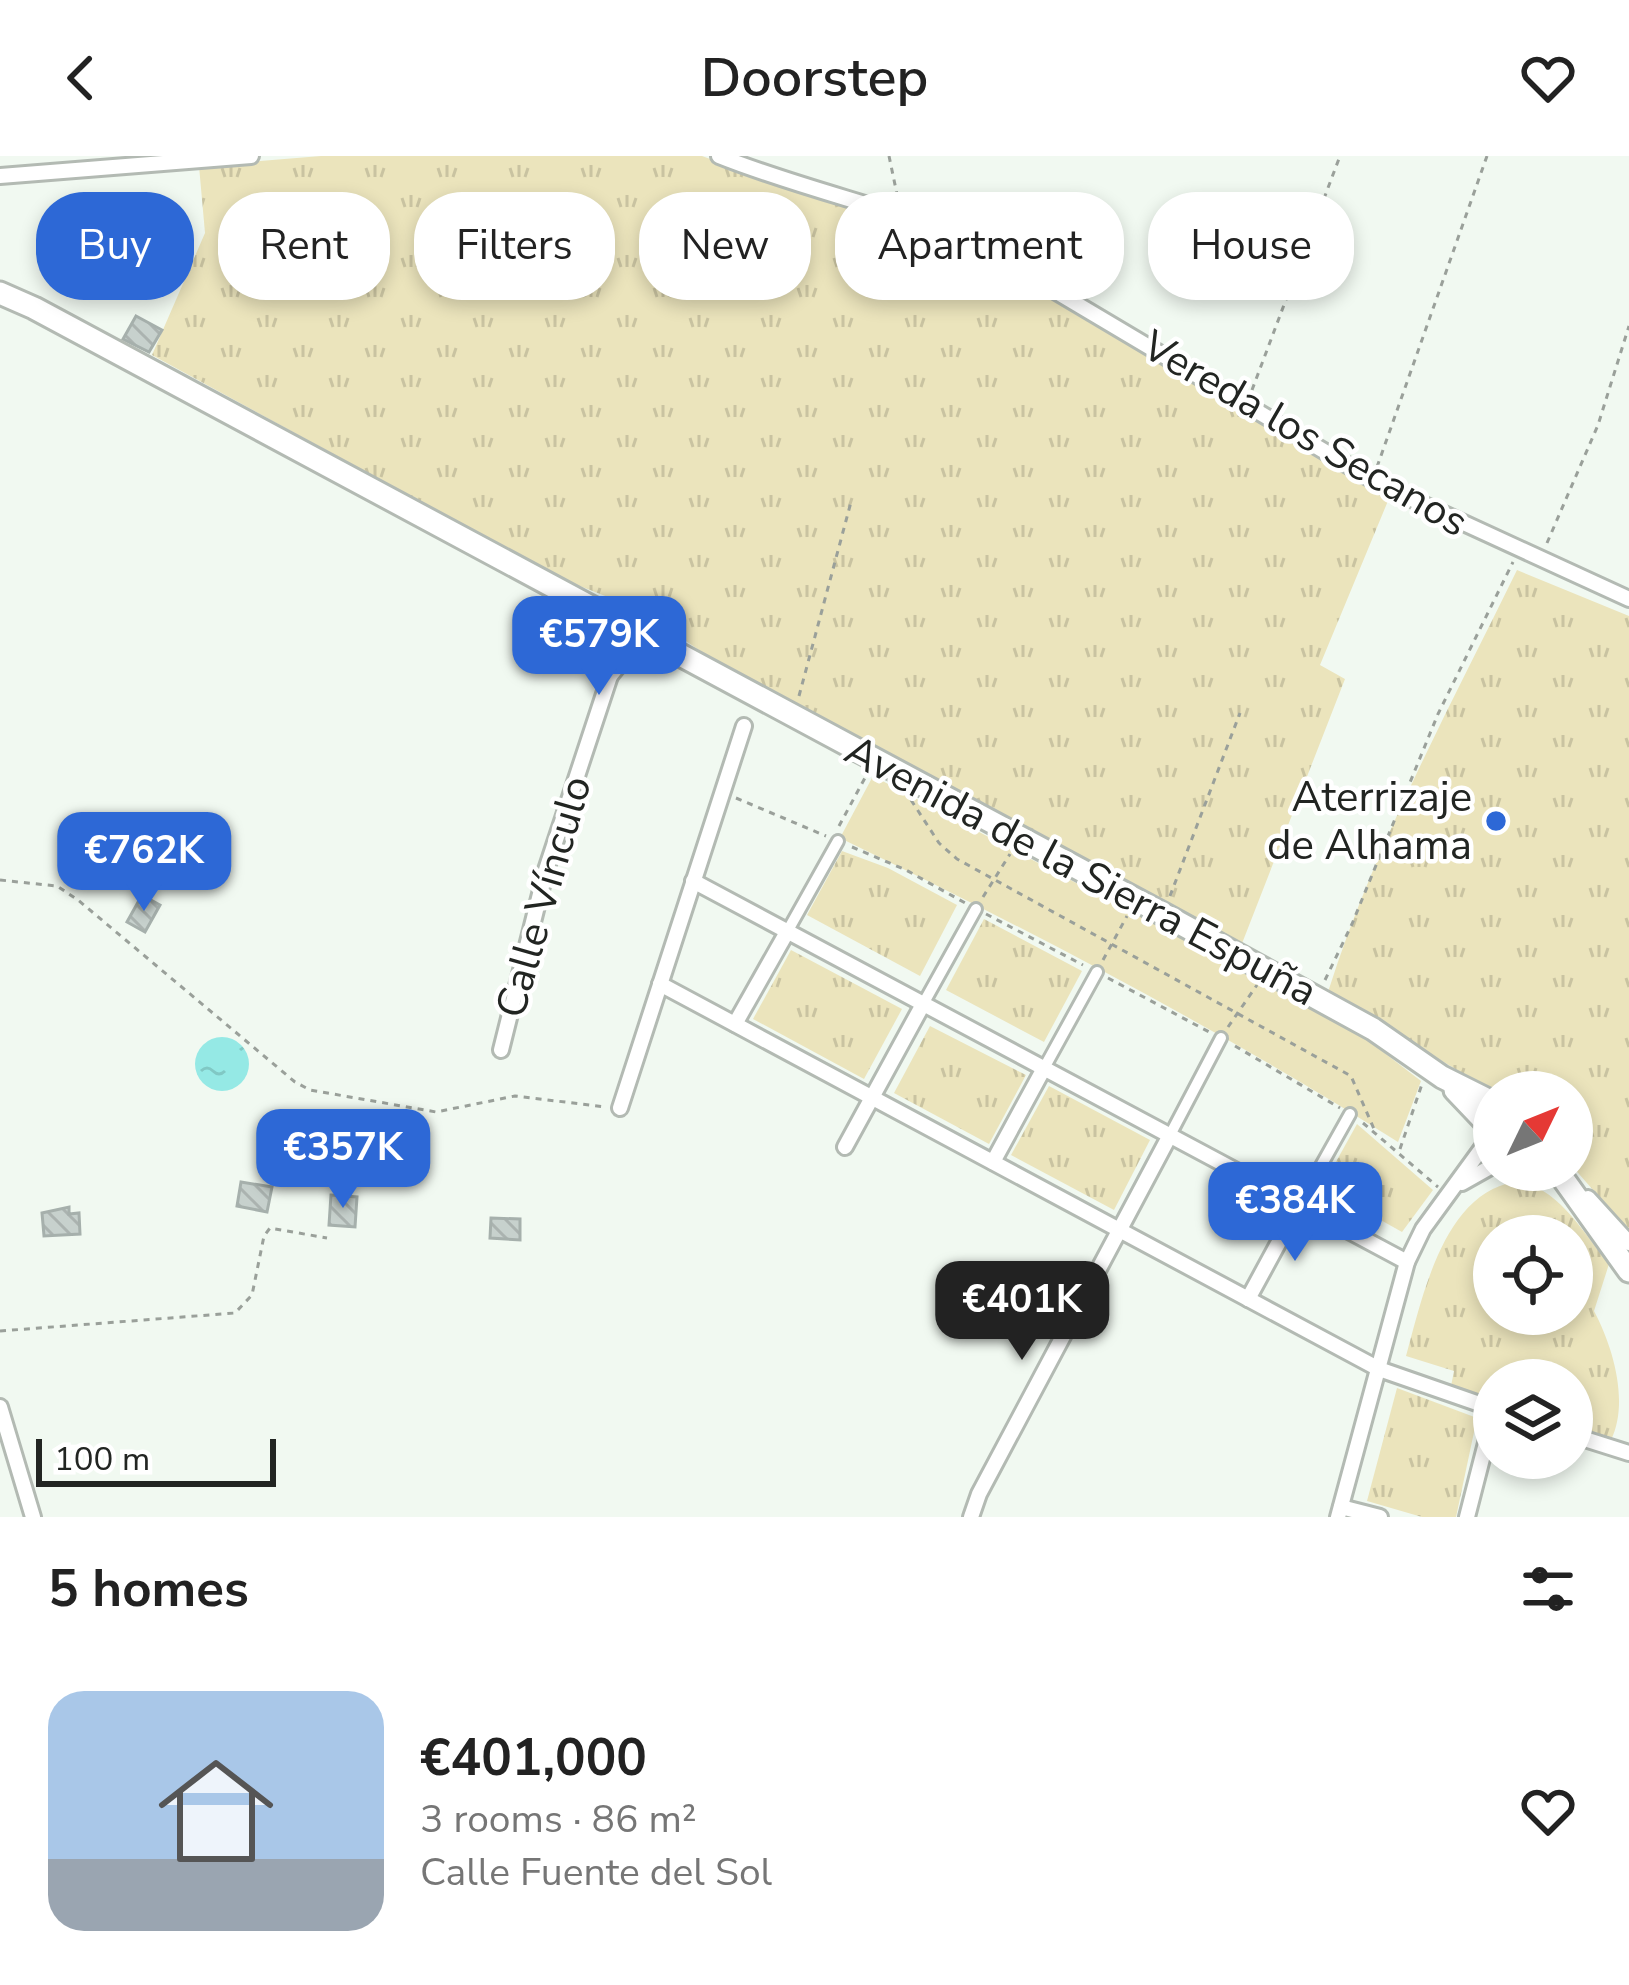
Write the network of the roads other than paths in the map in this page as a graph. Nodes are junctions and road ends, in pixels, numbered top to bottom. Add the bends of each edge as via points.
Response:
1 (251, 156) edge
2 (719, 156) edge
3 (0, 176) edge
4 (0, 293) edge
5 (1629, 599) edge
6 (621, 622) junction
7 (645, 634) junction
8 (716, 672) junction
9 (610, 676) junction
10 (744, 726) dead end
11 (838, 841) road end
12 (693, 881) junction
13 (976, 909) road end
14 (787, 932) junction
15 (1096, 972) road end
16 (660, 984) junction
17 (922, 1006) junction
18 (736, 1024) junction
19 (1221, 1038) road end
20 (501, 1050) dead end
21 (1042, 1070) junction
22 (1438, 1081) junction
23 (1473, 1095) edge
24 (873, 1097) junction
25 (620, 1108) road end
26 (1473, 1112) edge
27 (1350, 1114) road end
28 (1169, 1137) junction
29 (845, 1147) dead end
30 (1473, 1157) edge
31 (993, 1162) junction
32 (1473, 1175) edge
33 (1448, 1187) junction
34 (1559, 1191) edge
35 (1572, 1191) edge
36 (1585, 1191) edge
37 (1299, 1205) junction
38 (1595, 1225) junction
39 (1121, 1231) junction
40 (1629, 1243) edge
41 (1407, 1262) junction
42 (1629, 1271) edge
43 (1248, 1299) junction
44 (1379, 1369) junction
45 (1473, 1403) edge
46 (0, 1407) edge
47 (1593, 1442) edge
48 (1629, 1453) edge
49 (1477, 1479) edge
50 (1339, 1512) edge
51 (33, 1517) edge
52 (971, 1517) edge
53 (1380, 1517) edge
54 (1467, 1517) edge

1 - 3 street
2 - 5 street, Vereda los Secanos via 964,237 1372,480
4 - 6 main road, Avenida de la Sierra Espuña
6 - 7 main road, Avenida de la Sierra Espuña
6 - 8 main road, Avenida de la Sierra Espuña via 629,614 655,626
6 - 9 street, Calle Vínculo
7 - 8 main road, Avenida de la Sierra Espuña
7 - 9 street, Calle Vínculo
8 - 22 main road, Avenida de la Sierra Espuña via 1373,1029
9 - 20 street, Calle Vínculo via 546,870
10 - 12 street
11 - 14 street
12 - 14 street
12 - 16 street
13 - 17 street
14 - 17 street
14 - 18 street
15 - 21 street
16 - 18 street
16 - 25 street
17 - 21 street
17 - 24 street
18 - 24 street
19 - 28 street
21 - 28 street
21 - 31 street
22 - 23 main road, Avenida de la Sierra Espuña
22 - 26 main road, Avenida de la Sierra Espuña
24 - 29 street
24 - 31 street
27 - 37 street
28 - 37 street
28 - 39 street
30 - 33 street
31 - 39 street
32 - 33 street
33 - 41 street
34 - 38 main road
35 - 38 main road
36 - 40 street
37 - 41 street
37 - 43 street
38 - 42 main road
39 - 43 street
39 - 52 street
41 - 44 street
43 - 44 street
44 - 45 street
44 - 50 street
46 - 51 street
47 - 48 street
49 - 54 street
50 - 53 street

